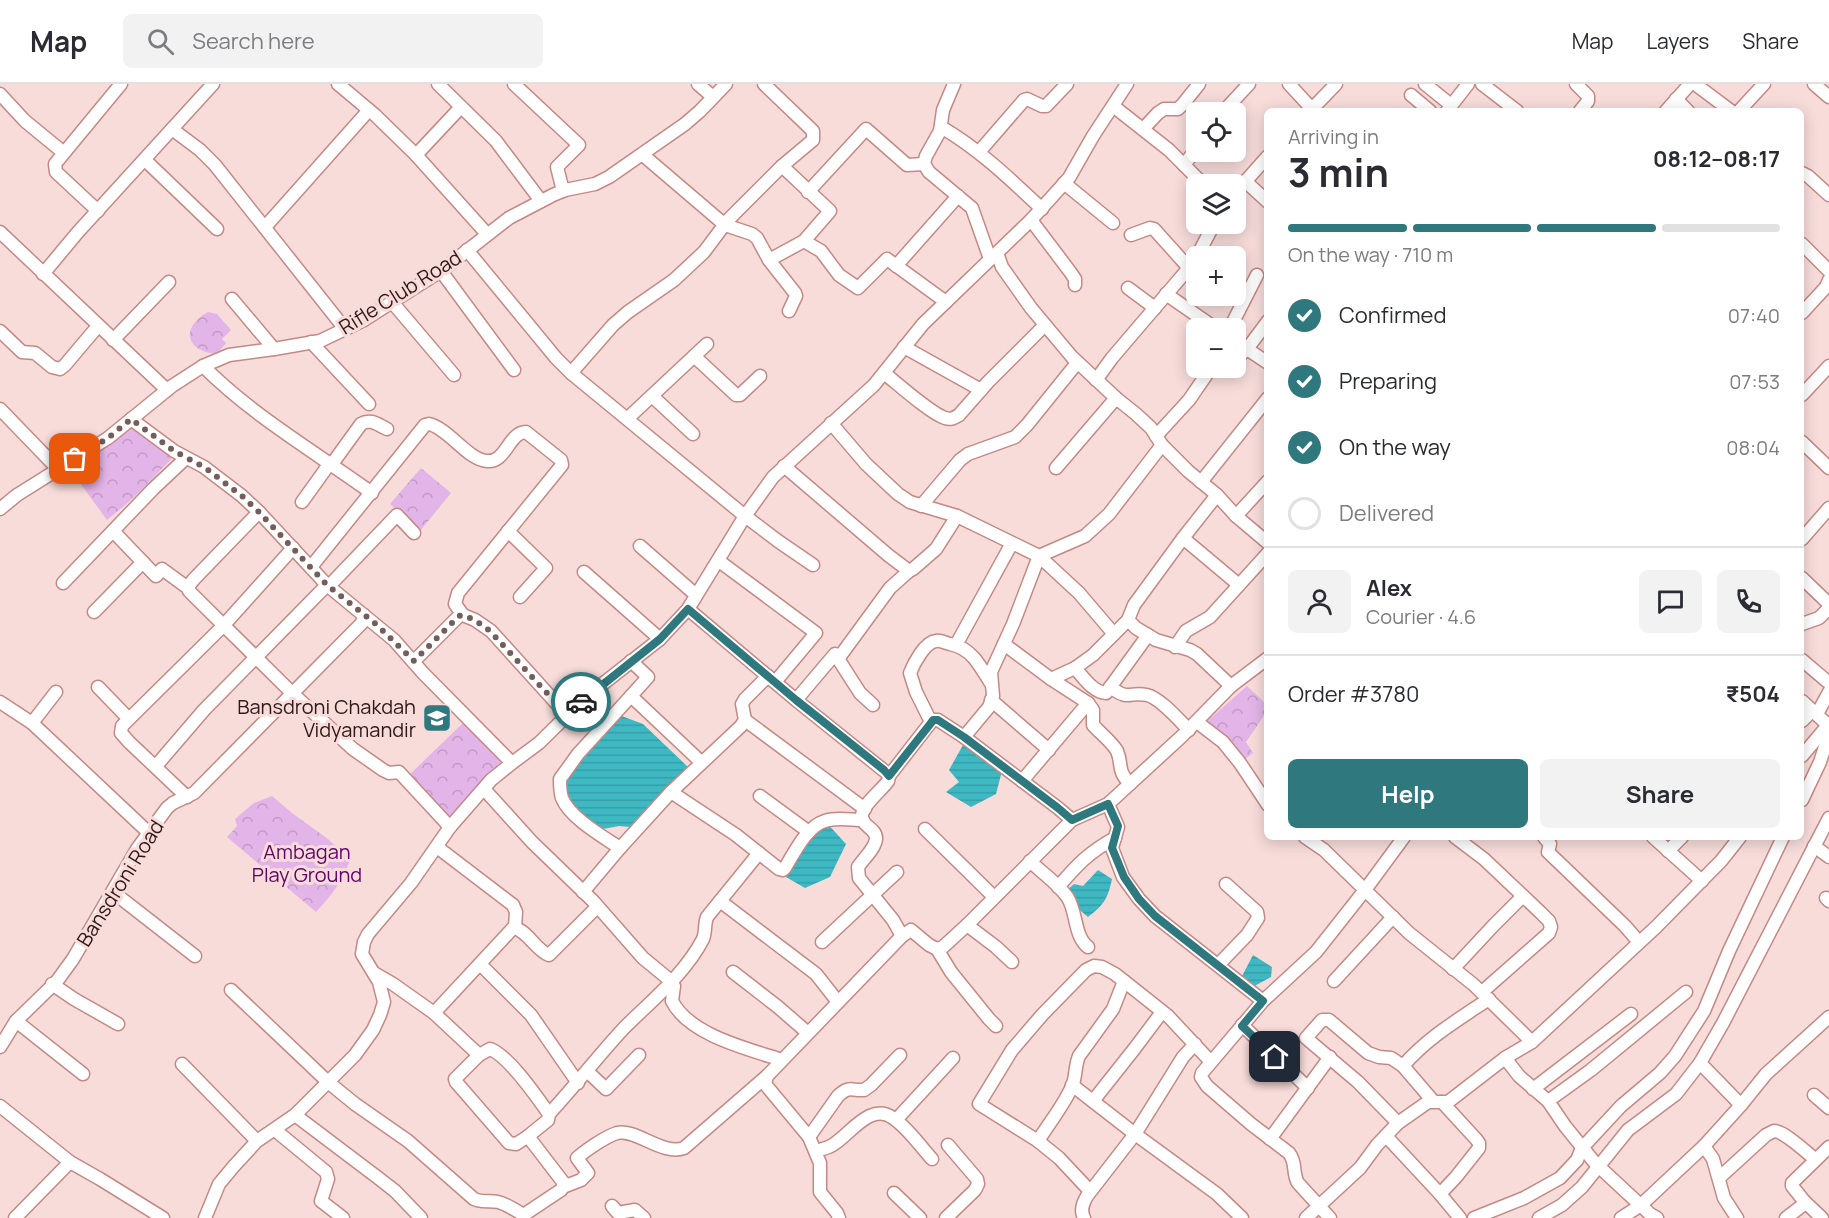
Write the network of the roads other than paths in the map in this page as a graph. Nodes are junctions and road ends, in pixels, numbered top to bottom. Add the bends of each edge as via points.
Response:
1 (213, 84) edge
2 (338, 84) edge
3 (438, 84) edge
4 (514, 84) edge
5 (698, 84) edge
6 (726, 84) edge
7 (764, 84) edge
8 (954, 84) edge
9 (1067, 84) edge
10 (1127, 84) edge
11 (1199, 84) edge
12 (1249, 84) edge
13 (1289, 84) edge
14 (1336, 84) edge
15 (1425, 84) edge
16 (1468, 84) edge
17 (1482, 84) edge
18 (1578, 84) edge
19 (1690, 84) edge
20 (1695, 84) edge
21 (1764, 84) edge
22 (1814, 84) edge
23 (113, 87) edge
24 (0, 94) edge
25 (1411, 95) dead end
26 (713, 97) junction
27 (1829, 97) edge
28 (1676, 99) junction
29 (1232, 102) edge
30 (461, 107) junction
31 (1309, 108) edge
32 (1313, 108) edge
33 (1426, 108) edge
34 (1449, 108) edge
35 (1513, 108) edge
36 (1582, 108) edge
37 (1668, 108) edge
38 (1685, 108) edge
39 (1727, 108) edge
40 (1742, 108) edge
41 (1118, 109) dead end
42 (369, 110) junction
43 (941, 127) junction
44 (172, 129) junction
45 (1143, 129) junction
46 (979, 152) junction
47 (64, 153) junction
48 (416, 155) junction
49 (642, 155) junction
50 (145, 160) junction
51 (1264, 160) edge
52 (1186, 162) edge
53 (924, 164) junction
54 (1184, 165) junction
55 (782, 166) junction
56 (1193, 174) edge
57 (1804, 174) edge
58 (1246, 180) edge
59 (1246, 182) edge
60 (1065, 183) junction
61 (1827, 190) edge
62 (563, 191) junction
63 (808, 192) junction
64 (958, 196) junction
65 (1264, 198) edge
66 (541, 201) junction
67 (1042, 209) junction
68 (98, 211) junction
69 (1031, 220) junction
70 (1113, 223) dead end
71 (725, 225) junction
72 (265, 227) junction
73 (217, 229) dead end
74 (0, 232) edge
75 (487, 234) junction
76 (1131, 236) dead end
77 (804, 241) junction
78 (1804, 248) edge
79 (467, 250) junction
80 (993, 256) junction
81 (770, 260) junction
82 (1186, 265) edge
83 (896, 266) junction
84 (441, 271) junction
85 (1186, 271) edge
86 (1829, 271) edge
87 (44, 274) junction
88 (1257, 275) dead end
89 (1829, 280) edge
90 (170, 282) dead end
91 (1075, 285) dead end
92 (1128, 288) dead end
93 (1166, 294) junction
94 (232, 298) dead end
95 (392, 302) junction
96 (946, 302) junction
97 (1155, 308) junction
98 (789, 311) dead end
99 (1804, 311) edge
100 (1201, 318) edge
101 (1235, 318) edge
102 (1045, 325) junction
103 (98, 326) junction
104 (1264, 326) edge
105 (345, 328) junction
106 (0, 331) edge
107 (113, 340) junction
108 (311, 342) junction
109 (706, 344) dead end
110 (904, 347) junction
111 (274, 349) junction
112 (1246, 349) joint
113 (694, 356) junction
114 (1264, 360) edge
115 (1077, 363) junction
116 (203, 366) junction
117 (1829, 366) edge
118 (514, 370) dead end
119 (571, 373) junction
120 (884, 373) junction
121 (454, 375) dead end
122 (760, 376) dead end
123 (1204, 378) edge
124 (1096, 380) junction
125 (167, 390) junction
126 (981, 390) junction
127 (1804, 393) edge
128 (652, 396) junction
129 (1116, 398) junction
130 (1264, 403) edge
131 (369, 404) dead end
132 (0, 409) edge
133 (628, 418) junction
134 (131, 419) junction
135 (831, 423) junction
136 (387, 429) dead end
137 (693, 434) dead end
138 (1159, 441) junction
139 (1804, 444) edge
140 (186, 458) junction
141 (331, 464) junction
142 (784, 466) junction
143 (1056, 468) dead end
144 (1829, 468) edge
145 (58, 469) junction
146 (1201, 482) junction
147 (1264, 485) edge
148 (372, 493) junction
149 (1217, 495) junction
150 (302, 502) dead end
151 (921, 506) junction
152 (1829, 508) edge
153 (0, 509) edge
154 (259, 512) junction
155 (745, 516) junction
156 (957, 516) junction
157 (1236, 516) junction
158 (113, 531) junction
159 (508, 531) junction
160 (414, 533) dead end
161 (1804, 537) edge
162 (1183, 538) junction
163 (1264, 541) edge
164 (1012, 543) junction
165 (640, 546) dead end
166 (293, 548) junction
167 (1264, 548) edge
168 (1039, 556) junction
169 (719, 561) junction
170 (143, 562) junction
171 (813, 565) dead end
172 (310, 567) junction
173 (909, 571) junction
174 (584, 572) dead end
175 (1804, 580) edge
176 (63, 583) dead end
177 (1239, 585) junction
178 (328, 586) junction
179 (188, 588) junction
180 (696, 595) junction
181 (520, 597) dead end
182 (1829, 606) edge
183 (688, 609) junction
184 (94, 612) dead end
185 (364, 615) junction
186 (463, 615) junction
187 (1128, 620) junction
188 (1804, 623) edge
189 (223, 626) junction
190 (1114, 634) junction
191 (1148, 635) junction
192 (660, 639) junction
193 (1004, 644) junction
194 (956, 645) junction
195 (1175, 647) junction
196 (256, 658) junction
197 (838, 659) junction
198 (414, 661) junction
199 (631, 661) junction
200 (1264, 661) edge
201 (1804, 662) edge
202 (1075, 668) junction
203 (771, 679) junction
204 (1051, 679) junction
205 (990, 682) junction
206 (1829, 684) edge
207 (1231, 686) junction
208 (98, 687) dead end
209 (1110, 687) junction
210 (56, 692) dead end
211 (1829, 692) edge
212 (292, 694) junction
213 (631, 696) junction
214 (796, 700) junction
215 (991, 700) junction
216 (0, 703) edge
217 (1088, 703) junction
218 (1804, 703) edge
219 (873, 705) dead end
220 (1815, 712) junction
221 (567, 715) junction
222 (128, 718) junction
223 (745, 720) junction
224 (1804, 720) edge
225 (32, 723) junction
226 (931, 723) junction
227 (1193, 726) junction
228 (1828, 728) edge
229 (964, 737) junction
230 (1049, 750) junction
231 (1804, 754) edge
232 (701, 762) junction
233 (512, 763) junction
234 (156, 766) junction
235 (889, 776) junction
236 (1022, 782) junction
237 (1130, 784) junction
238 (484, 789) junction
239 (671, 792) junction
240 (760, 796) dead end
241 (1264, 796) edge
242 (1804, 796) edge
243 (187, 797) junction
244 (1108, 804) junction
245 (864, 814) junction
246 (1829, 818) edge
247 (1072, 820) junction
248 (450, 827) junction
249 (925, 829) dead end
250 (809, 832) junction
251 (149, 833) junction
252 (1115, 838) junction
253 (1309, 840) edge
254 (1402, 840) edge
255 (1459, 840) edge
256 (1550, 840) edge
257 (1656, 840) edge
258 (1679, 840) edge
259 (1738, 840) edge
260 (1782, 840) edge
261 (436, 847) junction
262 (620, 848) junction
263 (1668, 851) junction
264 (1824, 851) edge
265 (759, 853) junction
266 (1030, 861) junction
267 (897, 872) dead end
268 (1702, 881) junction
269 (1226, 884) dead end
270 (1058, 887) junction
271 (1365, 890) junction
272 (113, 892) junction
273 (584, 892) junction
274 (874, 895) junction
275 (1523, 896) junction
276 (994, 897) junction
277 (720, 901) junction
278 (597, 907) junction
279 (1393, 917) junction
280 (967, 925) junction
281 (515, 927) junction
282 (902, 936) junction
283 (822, 942) dead end
284 (1639, 942) junction
285 (1088, 947) dead end
286 (938, 950) junction
287 (195, 956) dead end
288 (1012, 962) dead end
289 (480, 964) junction
290 (1218, 965) junction
291 (1453, 969) junction
292 (372, 972) junction
293 (733, 972) dead end
294 (671, 981) junction
295 (1124, 981) junction
296 (1334, 981) dead end
297 (52, 984) junction
298 (231, 990) dead end
299 (1686, 992) dead end
300 (1485, 995) junction
301 (1263, 1001) junction
302 (838, 1002) junction
303 (1162, 1012) junction
304 (434, 1013) junction
305 (1631, 1014) dead end
306 (1829, 1017) edge
307 (118, 1024) dead end
308 (996, 1026) dead end
309 (1242, 1026) junction
310 (8, 1027) edge
311 (808, 1033) junction
312 (1532, 1042) junction
313 (1195, 1044) junction
314 (0, 1047) edge
315 (479, 1055) junction
316 (639, 1055) dead end
317 (900, 1055) dead end
318 (1330, 1057) junction
319 (953, 1058) dead end
320 (1505, 1058) junction
321 (783, 1060) junction
322 (1211, 1062) junction
323 (1700, 1063) junction
324 (182, 1064) dead end
325 (1403, 1066) junction
326 (587, 1071) junction
327 (83, 1074) dead end
328 (767, 1076) junction
329 (328, 1082) junction
330 (578, 1083) junction
331 (1072, 1085) junction
332 (1308, 1088) junction
333 (1533, 1089) junction
334 (1814, 1095) dead end
335 (1093, 1101) junction
336 (1548, 1101) junction
337 (1437, 1102) junction
338 (1741, 1105) junction
339 (0, 1106) edge
340 (1829, 1108) edge
341 (549, 1114) junction
342 (296, 1115) junction
343 (896, 1120) junction
344 (1398, 1123) junction
345 (275, 1130) junction
346 (1135, 1134) junction
347 (1386, 1136) junction
348 (527, 1137) junction
349 (809, 1137) junction
350 (1270, 1139) junction
351 (257, 1141) junction
352 (1038, 1141) junction
353 (948, 1145) dead end
354 (1704, 1146) junction
355 (1829, 1147) edge
356 (1584, 1150) junction
357 (816, 1151) junction
358 (932, 1159) dead end
359 (1815, 1160) junction
360 (70, 1162) junction
361 (1597, 1165) junction
362 (1719, 1178) junction
363 (563, 1186) junction
364 (1090, 1191) junction
365 (894, 1193) dead end
366 (1440, 1194) junction
367 (1804, 1201) junction
368 (1641, 1205) junction
369 (612, 1206) dead end
370 (1319, 1206) junction
371 (524, 1217) edge
372 (15, 1218) edge
373 (163, 1218) edge
374 (205, 1218) edge
375 (343, 1218) edge
376 (422, 1218) edge
377 (644, 1218) edge
378 (839, 1218) edge
379 (920, 1218) edge
380 (946, 1218) edge
381 (1084, 1218) edge
382 (1242, 1218) edge
383 (1306, 1218) edge
384 (1330, 1218) edge
385 (1460, 1218) edge
386 (1474, 1218) edge
387 (1539, 1218) edge
388 (1621, 1218) edge
389 (1657, 1218) edge
390 (1737, 1218) edge
391 (1786, 1218) edge
392 (1822, 1218) edge

1 - 44 street
2 - 42 street
3 - 30 street
4 - 62 street via 579,145 557,167
5 - 26 street
6 - 26 street, Rifle Club Road
7 - 55 street via 813,131 813,140
8 - 43 street
9 - 46 street via 1046,106 1027,99 1020,103
10 - 60 street
11 - 45 street via 1178,109 1164,109
12 - 29 street
13 - 31 street
14 - 32 street
15 - 34 street
16 - 34 street
17 - 35 street
18 - 36 street via 1588,96
19 - 28 street
20 - 39 street
21 - 40 street
22 - 27 street
23 - 47 street
24 - 47 street
25 - 33 street
26 - 49 street, Rifle Club Road via 685,124
28 - 37 street
28 - 38 street
30 - 48 street
30 - 66 street via 496,141
41 - 45 street
42 - 48 street
42 - 72 street
43 - 46 street
43 - 53 street
44 - 50 street
44 - 72 street via 215,165
45 - 54 street
46 - 67 street
47 - 68 street via 55,164 56,172
48 - 75 street
49 - 62 street, Rifle Club Road via 595,184
49 - 71 street
50 - 68 street
50 - 73 street
51 - 58 street
52 - 54 street
53 - 63 street via 907,165 866,129
53 - 64 street
54 - 56 street
55 - 63 street
55 - 71 street
57 - 61 street
59 - 65 street
60 - 67 street
60 - 70 street
62 - 66 street, Rifle Club Road
63 - 77 street via 830,211
64 - 80 street via 972,208
64 - 83 street
66 - 75 street, Rifle Club Road
67 - 69 street
68 - 87 street
69 - 80 street
69 - 91 street via 1071,273
71 - 81 street via 752,234
71 - 119 street via 674,280 613,325
72 - 105 street
74 - 87 street
75 - 79 street, Rifle Club Road
76 - 82 street via 1154,229
77 - 81 street
77 - 83 street via 821,251 839,274 858,288 886,259
78 - 86 street
79 - 84 street, Rifle Club Road
79 - 119 street
80 - 96 street
80 - 102 street
81 - 98 street via 795,293
83 - 96 street
84 - 95 street, Rifle Club Road
84 - 118 street
85 - 93 street
87 - 103 street
88 - 101 street
89 - 99 street
90 - 107 street
92 - 97 street
93 - 97 street
93 - 100 street
94 - 111 street
95 - 105 street, Rifle Club Road
95 - 121 street
96 - 110 street
97 - 124 street
102 - 115 street
102 - 126 street
103 - 106 street via 60,369 35,353 22,352
103 - 107 street
104 - 112 street
105 - 108 street, Rifle Club Road
107 - 125 street
108 - 111 street, Rifle Club Road
108 - 131 street
109 - 113 street
110 - 120 street
110 - 126 street
111 - 116 street, Rifle Club Road via 229,356
112 - 114 street
113 - 122 street via 736,395
113 - 128 street
115 - 124 street
115 - 151 street via 1015,437 968,454
116 - 125 street, Rifle Club Road
116 - 141 street via 259,414
117 - 127 street
119 - 133 street
120 - 126 street via 945,418 959,415
120 - 135 street
123 - 138 street
124 - 129 street
125 - 134 street, Rifle Club Road
128 - 133 street
128 - 137 street
129 - 138 street via 1151,428
129 - 143 street
130 - 146 street
132 - 145 street
133 - 155 street
134 - 140 street
134 - 145 street, Rifle Club Road
135 - 142 street
135 - 151 street via 898,494
136 - 141 street via 371,421 361,424
138 - 146 street
138 - 168 street via 1109,514 1085,536
139 - 144 street
140 - 154 street via 204,467
140 - 158 street
141 - 148 street
141 - 150 street
142 - 155 street
142 - 173 street
145 - 153 street, Rifle Club Road
146 - 149 street
147 - 157 street
148 - 159 street via 429,424 487,461 499,456 517,435 526,432 561,460 562,465
148 - 172 street
149 - 157 street
149 - 162 street
151 - 156 street
152 - 161 street
154 - 166 street
154 - 179 street
155 - 169 street
155 - 171 street
156 - 164 street
156 - 173 street via 936,549
157 - 163 street
158 - 170 street
158 - 176 street
159 - 181 street via 546,568
159 - 186 street via 458,593 455,604
160 - 178 street via 397,515
162 - 177 street
162 - 187 street via 1134,605
164 - 168 street
164 - 194 street
165 - 180 street
166 - 172 street
166 - 189 street
167 - 177 street
168 - 190 street
168 - 193 street
169 - 180 street
169 - 203 street via 816,633
170 - 179 street via 156,576 162,569
170 - 184 street
172 - 178 street
173 - 197 street via 890,588
174 - 192 street
175 - 182 street
177 - 195 street via 1210,617 1186,631
178 - 185 street
178 - 196 street
179 - 189 street
180 - 183 street
182 - 188 street via 1819,618
183 - 192 street
183 - 203 street
185 - 198 street
185 - 212 street, Bansdroni Road via 362,623
186 - 198 street
186 - 221 street via 490,631
187 - 190 street
187 - 191 street
189 - 196 street
189 - 222 street
190 - 202 street
191 - 195 street
191 - 209 street
192 - 199 street
193 - 204 street
193 - 205 street
194 - 205 street via 975,659
194 - 226 street via 936,641 931,644 922,651 910,673
195 - 207 street via 1197,654
196 - 212 street
196 - 234 street
197 - 214 street via 835,654
197 - 219 street via 860,693
198 - 233 street
199 - 213 street via 648,677
199 - 221 street
200 - 207 street
201 - 206 street
202 - 204 street
202 - 209 street via 1097,690 1106,693
203 - 214 street
203 - 223 street via 745,699
204 - 217 street
205 - 215 street
207 - 227 street
208 - 222 street
209 - 227 street via 1124,696 1153,698
210 - 225 street
211 - 220 street
212 - 243 street, Bansdroni Road
212 - 248 street via 376,766 400,773
213 - 232 street
213 - 262 street via 560,779 567,806
214 - 235 street
215 - 229 street
215 - 230 street
216 - 225 street
217 - 230 street
217 - 237 street via 1093,710 1093,725 1116,749 1120,771
218 - 220 street
220 - 224 street
220 - 228 street
221 - 233 street
222 - 234 street via 121,733
223 - 232 street
223 - 245 street
225 - 251 street
226 - 229 street via 936,719 942,721
226 - 235 street
227 - 237 street
227 - 241 street via 1223,742
228 - 231 street
228 - 242 street via 1820,762
229 - 236 street
230 - 236 street
232 - 239 street
233 - 238 street
234 - 243 street
235 - 245 street
236 - 247 street
237 - 244 street
238 - 248 street
238 - 273 street
239 - 262 street
239 - 265 street
240 - 250 street
243 - 251 street, Bansdroni Road via 167,808
244 - 247 street
244 - 252 street via 1118,826
245 - 250 street via 826,820
245 - 274 street via 876,840 858,872
246 - 264 street
247 - 266 street
248 - 261 street
249 - 276 street
250 - 265 street via 783,870
251 - 272 street, Bansdroni Road
252 - 270 street via 1082,860
252 - 290 street via 1112,848 1139,899
253 - 271 street
254 - 271 street
255 - 275 street
256 - 284 street via 1548,852
257 - 263 street
258 - 263 street
259 - 268 street
260 - 356 street via 1704,1011 1686,1040
261 - 281 street via 513,906
261 - 292 street via 368,934 362,954
262 - 273 street
263 - 268 street
264 - 323 street
265 - 277 street
266 - 270 street
266 - 276 street
267 - 274 street
268 - 284 street
269 - 290 street via 1257,912 1258,918
270 - 285 street via 1069,899 1080,937
271 - 279 street
271 - 301 street via 1316,952
272 - 287 street
272 - 297 street, Bansdroni Road via 73,959
273 - 278 street
274 - 282 street
274 - 283 street
275 - 291 street
275 - 300 street via 1549,921 1549,933
276 - 280 street
277 - 294 street via 705,923 704,938
277 - 302 street via 816,974
278 - 281 street via 549,955
278 - 294 street via 643,958
279 - 291 street
279 - 296 street
280 - 286 street
280 - 288 street
281 - 289 street
282 - 286 street via 911,930
282 - 302 street
284 - 312 street
286 - 308 street via 951,972
289 - 304 street
289 - 330 street via 531,1015
290 - 301 street
291 - 300 street
292 - 304 street
292 - 329 street via 384,1002 380,1015 366,1041
293 - 311 street
294 - 321 street via 672,1001 682,1016 737,1045
294 - 326 street
295 - 303 street
295 - 331 street via 1113,1009 1079,1056
295 - 352 street via 1102,967 1086,970 1012,1050 979,1104
297 - 307 street
297 - 310 street, Bansdroni Road
298 - 329 street
299 - 336 street
300 - 312 street
300 - 325 street
301 - 309 street
302 - 311 street
303 - 313 street
303 - 335 street
304 - 315 street
305 - 333 street
306 - 338 street via 1766,1074
309 - 322 street
309 - 332 street
310 - 314 street, Bansdroni Road
310 - 327 street
311 - 321 street
312 - 320 street
313 - 322 street
313 - 346 street
315 - 341 street via 490,1049 497,1052
315 - 348 street via 456,1082 509,1143 516,1144
316 - 326 street via 606,1089
317 - 349 street via 872,1085 864,1090 843,1091
318 - 325 street via 1306,1038 1325,1019 1368,1053 1391,1058
318 - 332 street
318 - 344 street
319 - 343 street
320 - 333 street
320 - 337 street via 1448,1102
321 - 328 street
322 - 350 street via 1202,1072 1203,1082
323 - 338 street
323 - 361 street via 1676,1094 1628,1130
324 - 351 street
325 - 337 street
326 - 330 street
328 - 349 street via 765,1084
328 - 363 street via 684,1148 670,1149 617,1133 577,1158 588,1173
329 - 342 street
329 - 371 street via 408,1141 474,1199 502,1203
330 - 341 street
331 - 335 street
331 - 352 street
332 - 350 street
333 - 336 street
334 - 340 street
335 - 346 street
336 - 356 street
337 - 344 street via 1421,1105
337 - 366 street via 1479,1143 1479,1148
338 - 354 street
339 - 360 street
341 - 348 street via 548,1120
342 - 345 street
342 - 376 street via 395,1191
343 - 357 street via 883,1113 869,1116 832,1146
343 - 358 street
344 - 347 street
345 - 351 street
345 - 375 street via 326,1172 328,1179 321,1201
346 - 364 street
346 - 382 street via 1217,1194
347 - 366 street
347 - 370 street via 1360,1168
348 - 363 street
349 - 357 street
350 - 370 street via 1294,1159 1295,1177
351 - 374 street via 219,1184
352 - 364 street
353 - 380 street via 978,1184
354 - 362 street
354 - 368 street
355 - 359 street
356 - 361 street
356 - 386 street via 1560,1178
357 - 378 street via 820,1192
359 - 362 street via 1780,1132 1773,1131
359 - 367 street via 1792,1183
360 - 372 street
360 - 373 street
361 - 368 street
361 - 387 street via 1582,1187
362 - 390 street via 1724,1198
363 - 371 street
364 - 381 street via 1083,1203
365 - 379 street
366 - 385 street
367 - 391 street
367 - 392 street
368 - 388 street
368 - 389 street
369 - 377 street via 618,1213 634,1209
370 - 383 street
370 - 384 street

